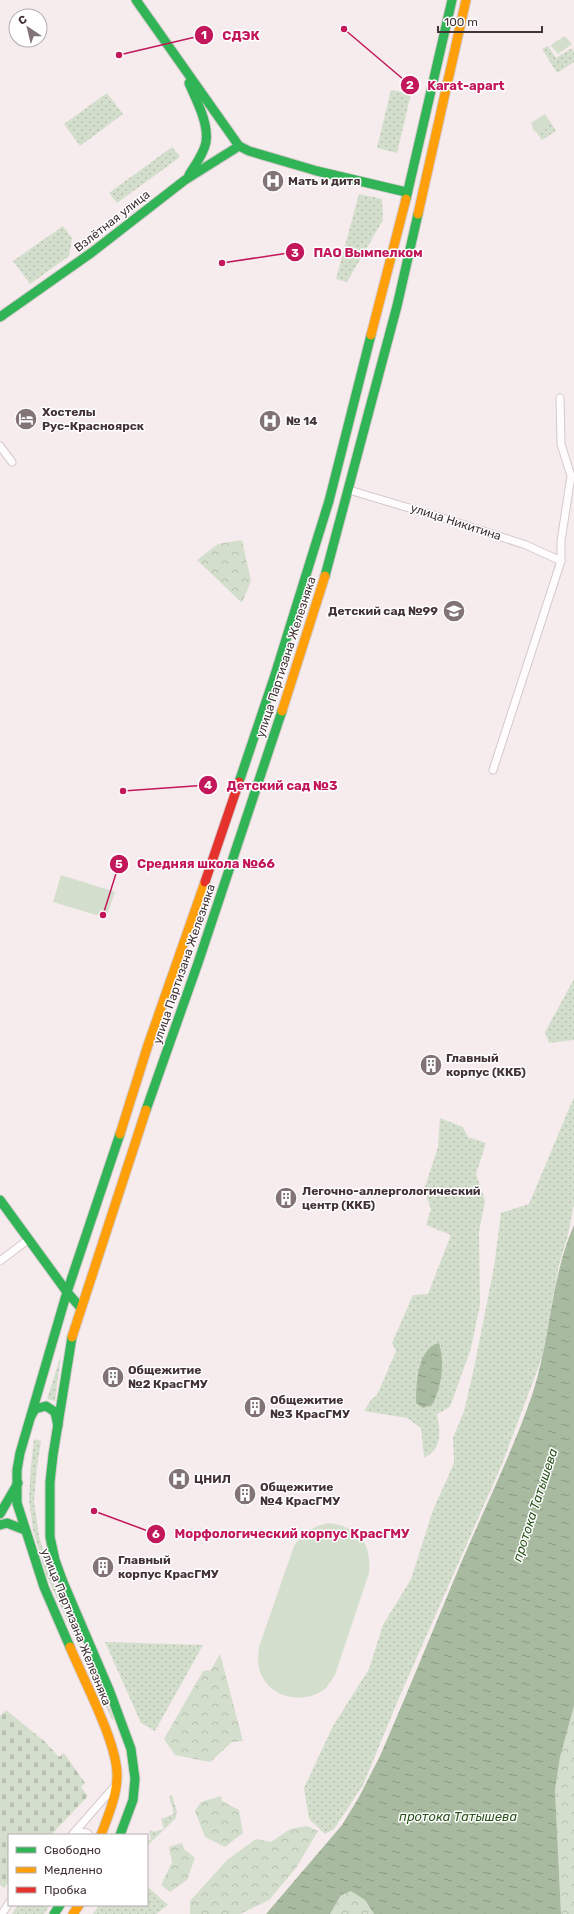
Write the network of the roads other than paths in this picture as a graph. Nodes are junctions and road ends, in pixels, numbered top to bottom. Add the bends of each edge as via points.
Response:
1 (136, 0) edge
2 (452, 0) edge
3 (466, 0) edge
4 (186, 72) junction
5 (239, 146) junction
6 (185, 180) junction
7 (422, 191) junction
8 (406, 192) junction
9 (0, 317) edge
10 (560, 398) dead end
11 (0, 446) edge
12 (12, 462) dead end
13 (349, 490) junction
14 (561, 561) junction
15 (305, 580) junction
16 (323, 584) junction
17 (290, 625) junction
18 (309, 628) junction
19 (493, 770) dead end
20 (157, 1048) junction
21 (0, 1200) edge
22 (29, 1239) junction
23 (0, 1261) edge
24 (67, 1292) junction
25 (80, 1307) junction
26 (30, 1418) junction
27 (59, 1427) junction
28 (18, 1483) junction
29 (0, 1514) edge
30 (0, 1525) edge
31 (25, 1530) junction
32 (115, 1786) junction
33 (74, 1833) edge
34 (88, 1834) edge
35 (101, 1834) edge
36 (120, 1834) edge
37 (8, 1905) edge
38 (2, 1914) edge

1 - 4 main road
2 - 8 main road, улица Партизана Железняка
3 - 7 main road, улица Партизана Железняка
4 - 5 main road
4 - 6 main road via 206,132 206,142 200,158
5 - 6 main road, Взлётная улица
5 - 8 main road via 249,152
6 - 9 main road, Взлётная улица via 91,253
7 - 8 main road
7 - 13 main road, улица Партизана Железняка via 397,306
8 - 15 main road, улица Партизана Железняка via 354,407
10 - 14 street via 561,444 571,476 560,541
11 - 12 street
13 - 14 street, улица Никитина via 502,537
13 - 16 main road, улица Партизана Железняка
14 - 19 street
15 - 16 main road via 311,586
15 - 17 main road, улица Партизана Железняка
16 - 18 main road, улица Партизана Железняка
17 - 18 main road via 300,621
17 - 20 main road, улица Партизана Железняка via 215,853
18 - 20 main road, улица Партизана Железняка via 198,963
20 - 24 main road, улица Партизана Железняка via 130,1106
20 - 25 main road, улица Партизана Железняка
21 - 22 main road
22 - 23 street
22 - 24 main road
24 - 25 main road
24 - 26 main road, улица Партизана Железняка
25 - 27 main road, улица Партизана Железняка via 73,1333
26 - 27 main road via 35,1408 46,1406 55,1412
26 - 28 main road, улица Партизана Железняка via 20,1452
27 - 36 main road, улица Партизана Железняка via 50,1482 50,1536 55,1560 115,1703 131,1749 135,1779 133,1800
28 - 29 main road
28 - 31 main road, улица Партизана Железняка via 17,1503
30 - 31 main road via 7,1523
31 - 32 main road, улица Партизана Железняка via 44,1587 109,1738 117,1770
32 - 33 street
32 - 35 main road, улица Партизана Железняка
33 - 34 street
37 - 38 street

